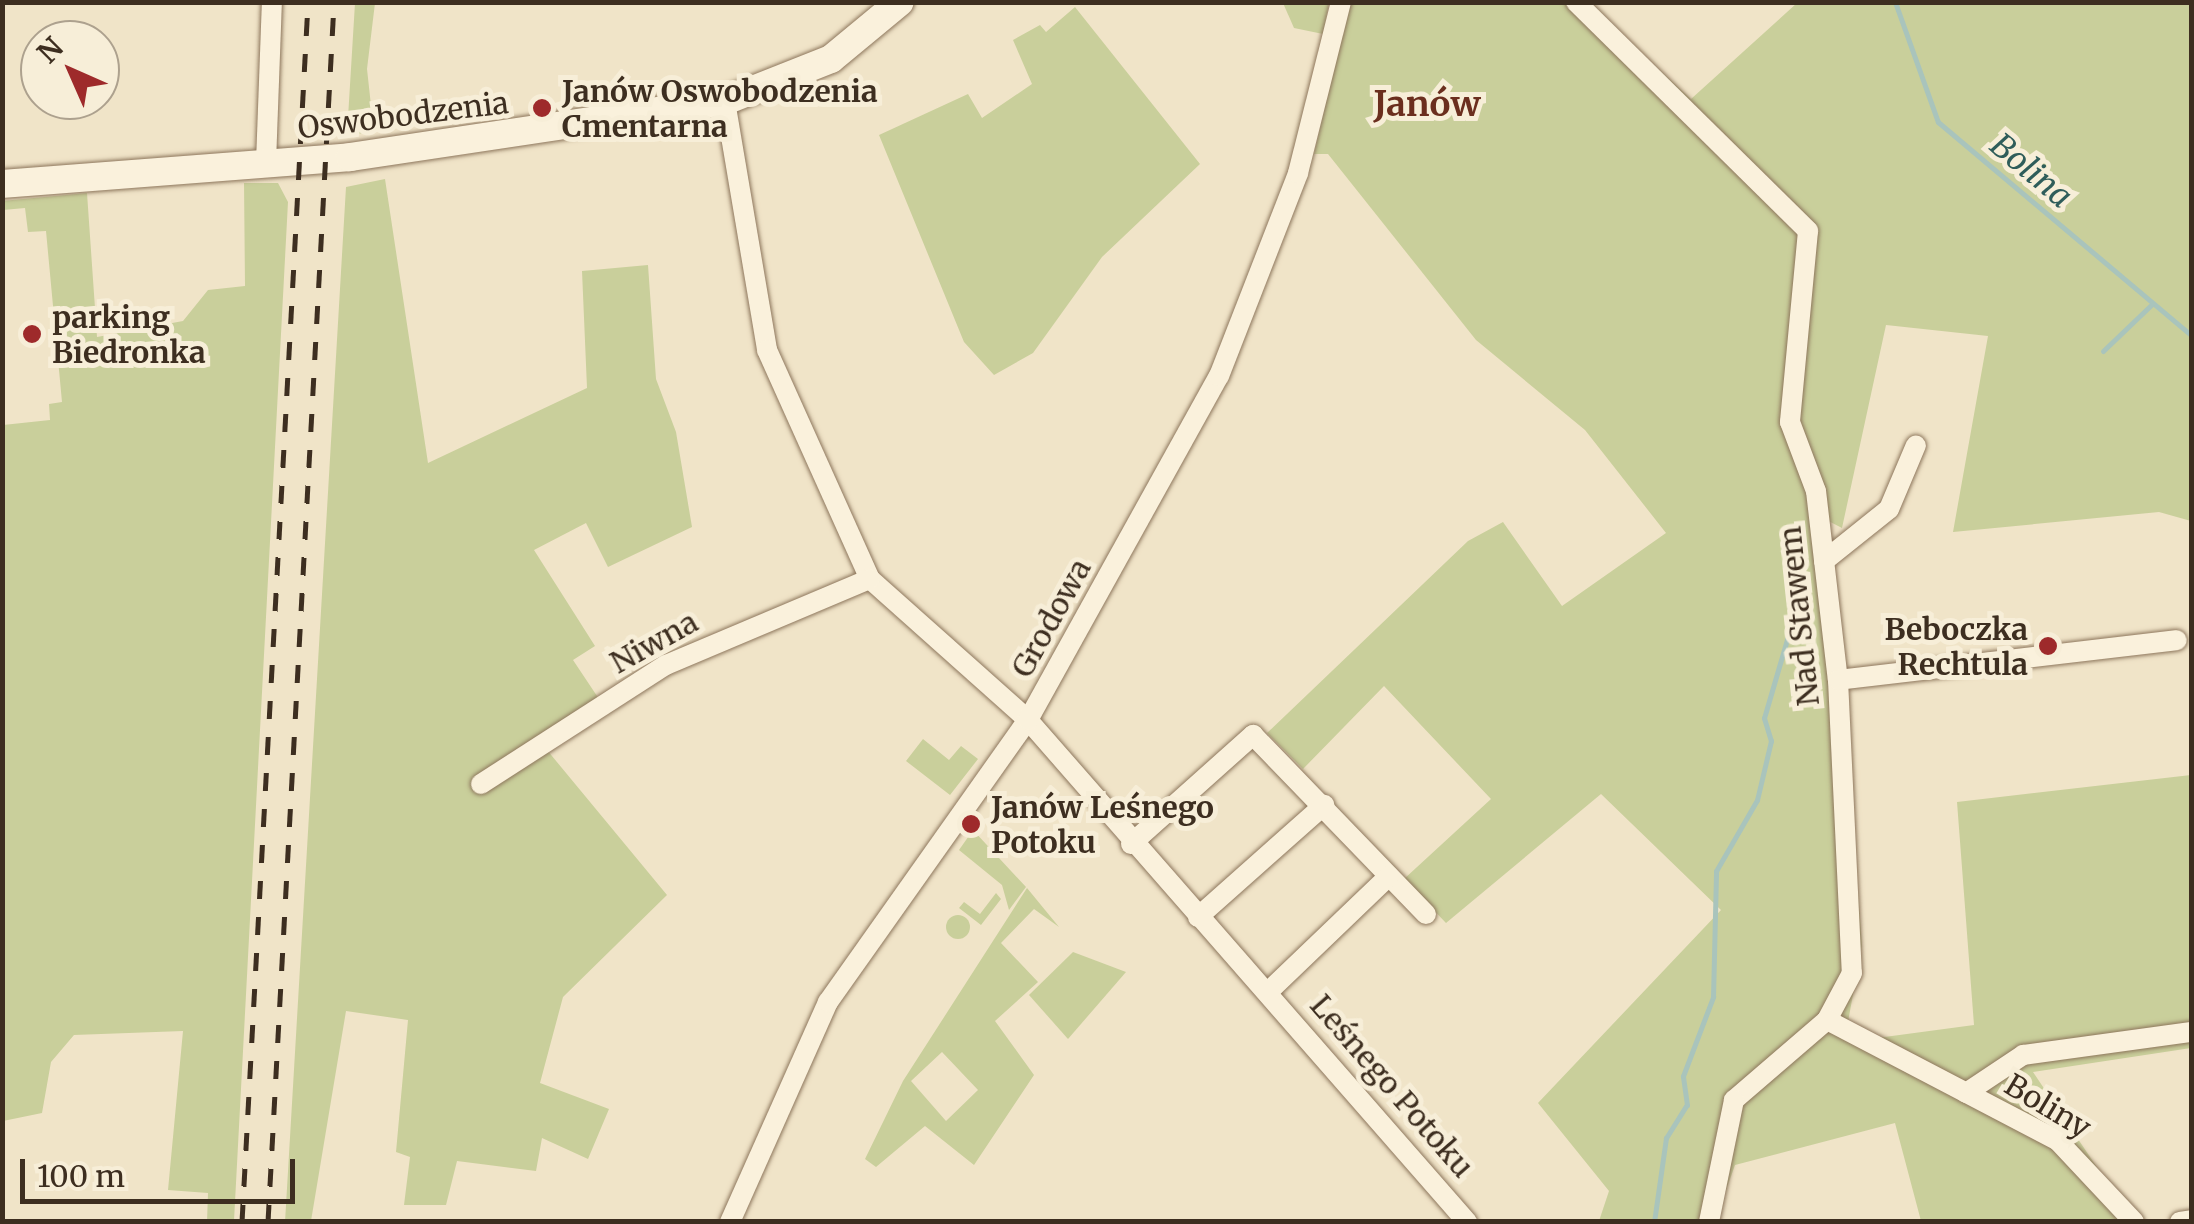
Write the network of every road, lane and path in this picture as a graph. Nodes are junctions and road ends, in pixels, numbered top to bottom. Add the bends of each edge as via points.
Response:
1 (272, 2) edge
2 (900, 2) edge
3 (1342, 2) edge
4 (1576, 2) edge
5 (725, 101) junction
6 (266, 164) junction
7 (2, 184) edge
8 (1916, 444) dead end
9 (1824, 561) junction
10 (870, 579) junction
11 (2176, 640) dead end
12 (1838, 680) junction
13 (1028, 720) junction
14 (481, 784) dead end
15 (1324, 805) junction
16 (1131, 844) junction
17 (1389, 876) junction
18 (1426, 914) dead end
19 (1198, 917) junction
20 (1269, 990) junction
21 (1828, 1020) junction
22 (2192, 1032) edge
23 (1966, 1093) junction
24 (2192, 1220) edge
25 (730, 1222) edge
26 (1467, 1222) edge
27 (1709, 1222) edge
28 (2134, 1222) edge
29 (2180, 1222) edge

1 - 6 street
2 - 5 street, Oswobodzenia via 832,59
3 - 13 street, Grodowa via 1298,173 1220,376
4 - 9 street, Nad Stawem via 1808,231 1790,422 1816,491
5 - 6 street, Oswobodzenia
5 - 10 street, Leśnego Potoku via 766,350
6 - 7 street, Oswobodzenia
8 - 9 street via 1889,509
9 - 12 street, Nad Stawem
10 - 13 street, Leśnego Potoku
10 - 14 street, Niwna via 666,665
11 - 12 street
12 - 21 street, Nad Stawem via 1852,973
13 - 16 street, Leśnego Potoku
13 - 25 street, Grodowa via 828,1002
15 - 16 street via 1267,745 1244,737
15 - 17 street
15 - 19 street
16 - 19 street, Leśnego Potoku
17 - 18 street
17 - 20 street, Leśnego Potoku
19 - 20 street, Leśnego Potoku
20 - 26 street, Leśnego Potoku
21 - 23 street
21 - 27 street, Nad Stawem via 1734,1100
22 - 23 street via 2023,1055
23 - 28 street, Boliny via 2058,1142
24 - 29 street

